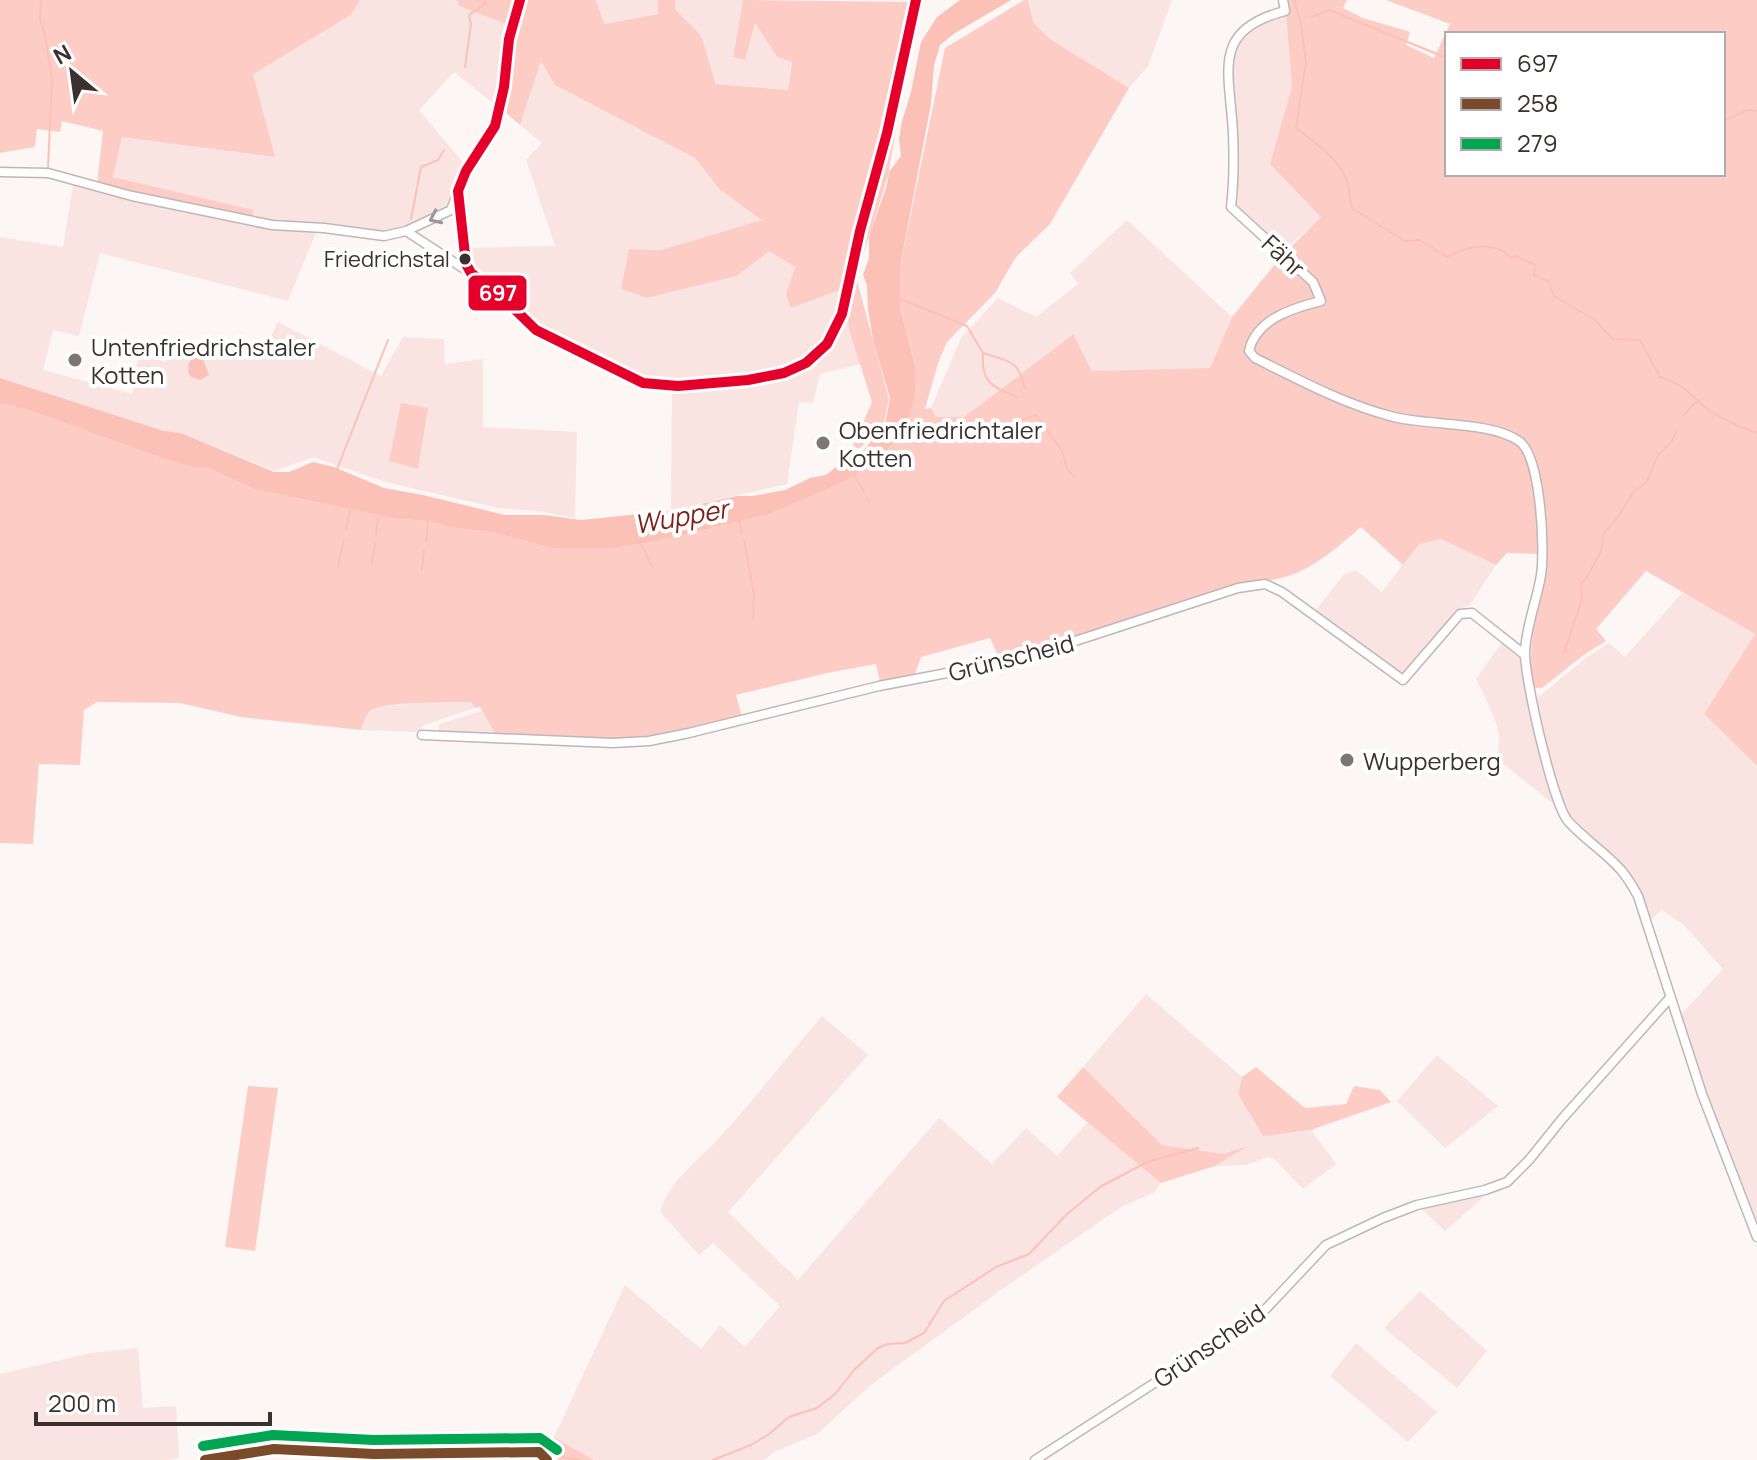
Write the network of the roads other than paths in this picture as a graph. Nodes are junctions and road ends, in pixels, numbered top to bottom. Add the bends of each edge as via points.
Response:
1 (520, 0) edge
2 (916, 0) edge
3 (1283, 0) edge
4 (0, 172) edge
5 (457, 198) junction
6 (406, 231) junction
7 (471, 273) junction
8 (1525, 655) junction
9 (422, 735) dead end
10 (1669, 999) junction
11 (1757, 1237) edge
12 (205, 1460) edge
13 (547, 1460) edge
14 (1035, 1460) edge

1 - 5 street via 500,109
2 - 7 street via 837,325 816,356 764,378 648,384 540,333
3 - 8 street, Fähr via 1285,11 1248,24 1230,53 1231,207 1313,282 1321,301 1277,316 1249,351 1307,386 1394,417 1481,429 1511,437 1527,450 1542,534 1541,576
4 - 6 street via 48,173 285,227 384,236
5 -> 6 street via 449,212
5 - 7 street via 463,252
6 - 7 street
8 - 9 street, Grünscheid via 1472,613 1460,614 1403,680 1265,584 1020,659 879,686 649,741
8 - 10 street via 1565,819 1622,871 1638,896
10 - 11 street
10 - 14 street, Grünscheid via 1507,1182 1417,1205 1326,1245 1260,1315
12 - 13 street via 274,1449 388,1455 539,1452

